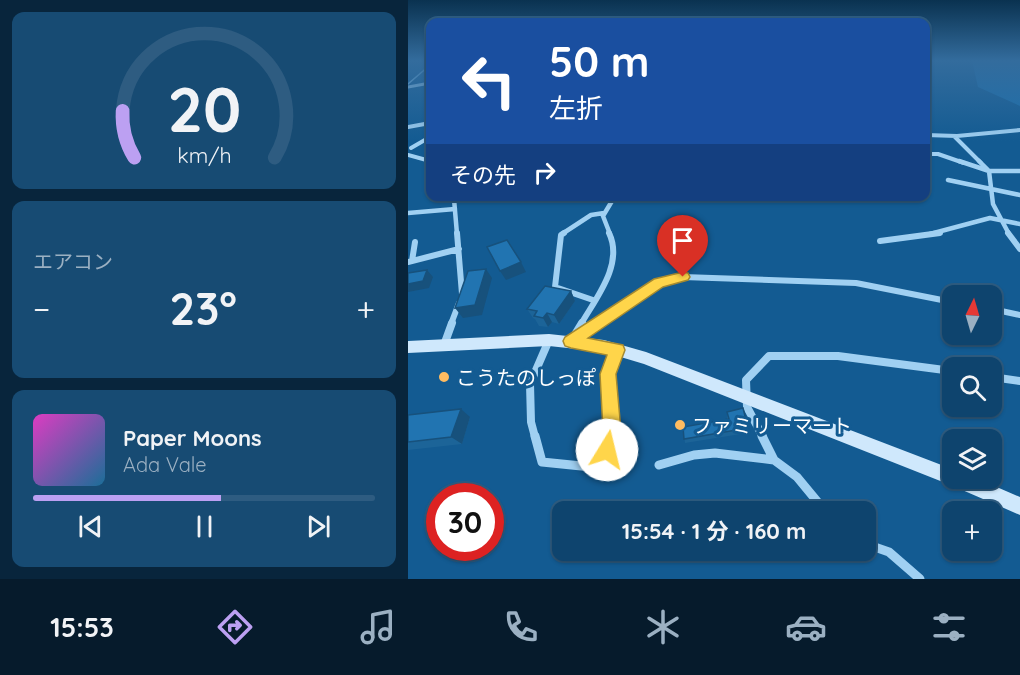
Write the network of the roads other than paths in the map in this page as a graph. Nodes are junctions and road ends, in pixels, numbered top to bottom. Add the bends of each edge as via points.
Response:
1 (426, 124) edge
2 (408, 127) edge
3 (1020, 130) edge
4 (930, 135) edge
5 (954, 136) junction
6 (426, 139) edge
7 (411, 148) dead end
8 (930, 154) edge
9 (408, 155) edge
10 (426, 160) edge
11 (989, 171) junction
12 (1020, 171) edge
13 (948, 180) dead end
14 (988, 190) junction
15 (1020, 195) edge
16 (454, 201) edge
17 (612, 201) edge
18 (455, 209) junction
19 (408, 213) edge
20 (604, 213) junction
21 (998, 220) junction
22 (1020, 224) edge
23 (880, 241) dead end
24 (415, 242) dead end
25 (459, 249) junction
26 (1020, 249) edge
27 (410, 262) edge
28 (593, 300) junction
29 (942, 300) edge
30 (1002, 311) edge
31 (1020, 315) edge
32 (549, 340) junction
33 (571, 341) junction
34 (444, 345) junction
35 (408, 347) edge
36 (617, 350) junction
37 (942, 369) edge
38 (1002, 378) edge
39 (1020, 381) edge
40 (747, 397) junction
41 (774, 460) junction
42 (659, 465) dead end
43 (942, 474) edge
44 (979, 489) edge
45 (817, 501) edge
46 (1020, 506) edge
47 (876, 547) edge
48 (920, 579) edge

1 - 2 street
3 - 5 street
4 - 5 street
5 - 11 street
6 - 7 street
8 - 11 street
9 - 10 street
11 - 12 street
11 - 14 street
13 - 14 street
14 - 15 street
14 - 21 street
16 - 18 street
17 - 20 street
18 - 19 street
18 - 25 street
20 - 28 street via 615,259
20 - 28 street via 591,215 561,235 555,273 555,286
21 - 22 street
21 - 23 street via 990,218 939,233
21 - 26 street
24 - 27 street
25 - 27 street
25 - 34 street via 462,292
28 - 33 street
29 - 33 street via 856,283 683,277 659,283
30 - 31 street
32 - 33 street
32 - 34 street
32 - 36 street via 530,384 531,422 542,462 601,468 612,431 608,374
33 - 36 street
34 - 35 street
36 - 40 street
37 - 40 street via 856,356 769,356 746,380
38 - 39 street
40 - 41 street via 747,407
40 - 43 street
41 - 42 street via 715,453
41 - 45 street via 797,477
44 - 46 street
47 - 48 street via 889,552

